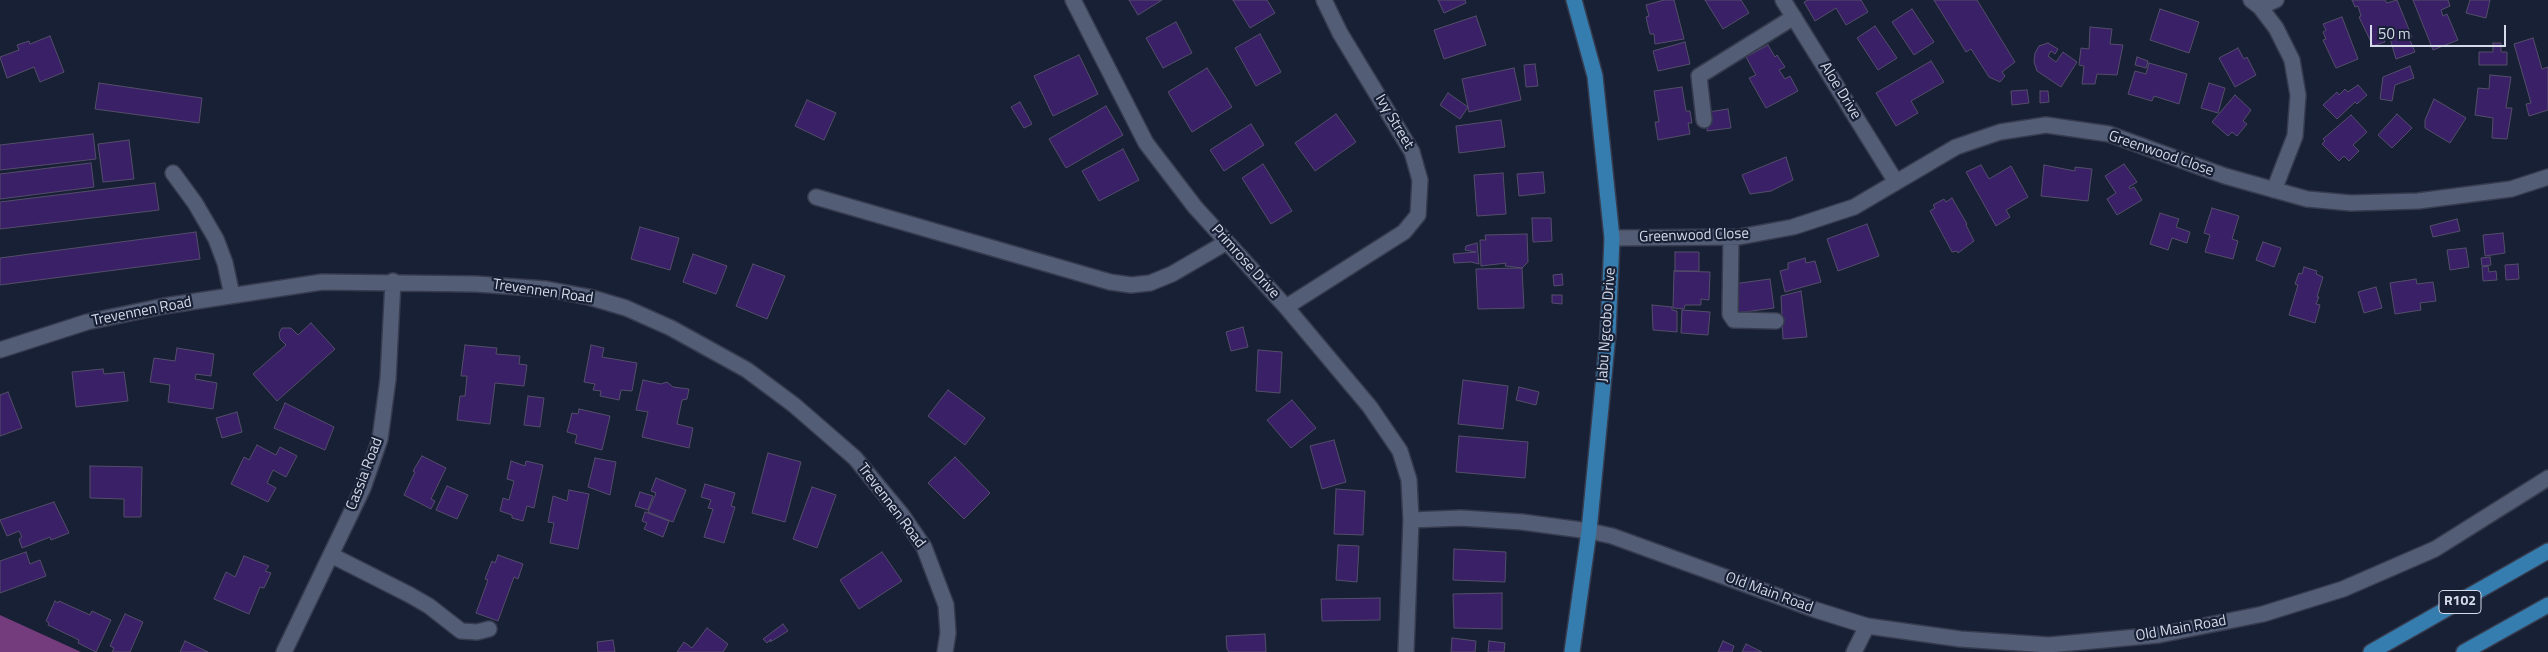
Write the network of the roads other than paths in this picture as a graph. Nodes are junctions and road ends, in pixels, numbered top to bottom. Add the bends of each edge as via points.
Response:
1 (1072, 0) edge
2 (1324, 0) edge
3 (1574, 0) edge
4 (1783, 0) edge
5 (2276, 0) edge
6 (2256, 3) edge
7 (1794, 17) junction
8 (1704, 120) dead end
9 (173, 173) dead end
10 (2548, 177) edge
11 (1896, 182) junction
12 (2274, 190) junction
13 (816, 197) dead end
14 (1612, 238) junction
15 (1730, 238) junction
16 (1227, 242) junction
17 (393, 282) junction
18 (232, 295) junction
19 (1286, 307) junction
20 (1776, 321) dead end
21 (0, 350) edge
22 (2548, 478) edge
23 (1411, 520) junction
24 (1589, 531) junction
25 (2548, 551) edge
26 (331, 555) junction
27 (2548, 605) edge
28 (1867, 626) junction
29 (489, 629) dead end
30 (284, 652) edge
31 (945, 652) edge
32 (1406, 652) edge
33 (1572, 652) edge
34 (1854, 652) edge
35 (2372, 652) edge
36 (2464, 652) edge

1 - 16 street, Primrose Drive via 1146,143 1195,207
2 - 19 street, Ivy Street via 1340,33 1412,152 1420,180 1418,215 1404,232
3 - 14 main road, Jabu Ngcobo Drive via 1595,76
4 - 7 street, Aloe Drive
5 - 6 street
6 - 12 street via 2276,28 2292,60 2298,95 2294,136
7 - 8 street via 1699,76
7 - 11 street, Aloe Drive
9 - 18 street via 216,239
10 - 12 street, Greenwood Close via 2511,189 2418,201 2351,203 2307,199
11 - 12 street, Greenwood Close via 1956,147 2000,132 2046,125 2109,134
11 - 15 street, Greenwood Close via 1854,206 1793,227
13 - 16 street via 1110,282 1131,285 1150,283 1172,274
14 - 15 street, Greenwood Close
14 - 24 main road, Jabu Ngcobo Drive via 1608,334
15 - 20 street via 1730,314 1734,320
16 - 19 street, Primrose Drive
17 - 18 street, Trevennen Road via 322,282
17 - 26 street, Cassia Road via 388,379 380,439 363,488
17 - 31 street, Trevennen Road via 476,284 589,297 626,308 671,328 747,370 794,405 855,458 902,515 924,547 940,587 948,633
18 - 21 street, Trevennen Road via 87,322
19 - 23 street, Primrose Drive via 1370,407 1400,451 1409,480
22 - 28 street, Old Main Road via 2434,549 2343,589 2263,614 2159,635 2049,646 1960,639
23 - 24 street via 1470,518
23 - 32 street, Primrose Drive
24 - 28 street, Old Main Road via 1612,536
24 - 33 main road, Jabu Ngcobo Drive
25 - 35 main road, R102
26 - 29 street via 410,595 461,631
26 - 30 street, Cassia Road
27 - 36 main road
28 - 34 street

